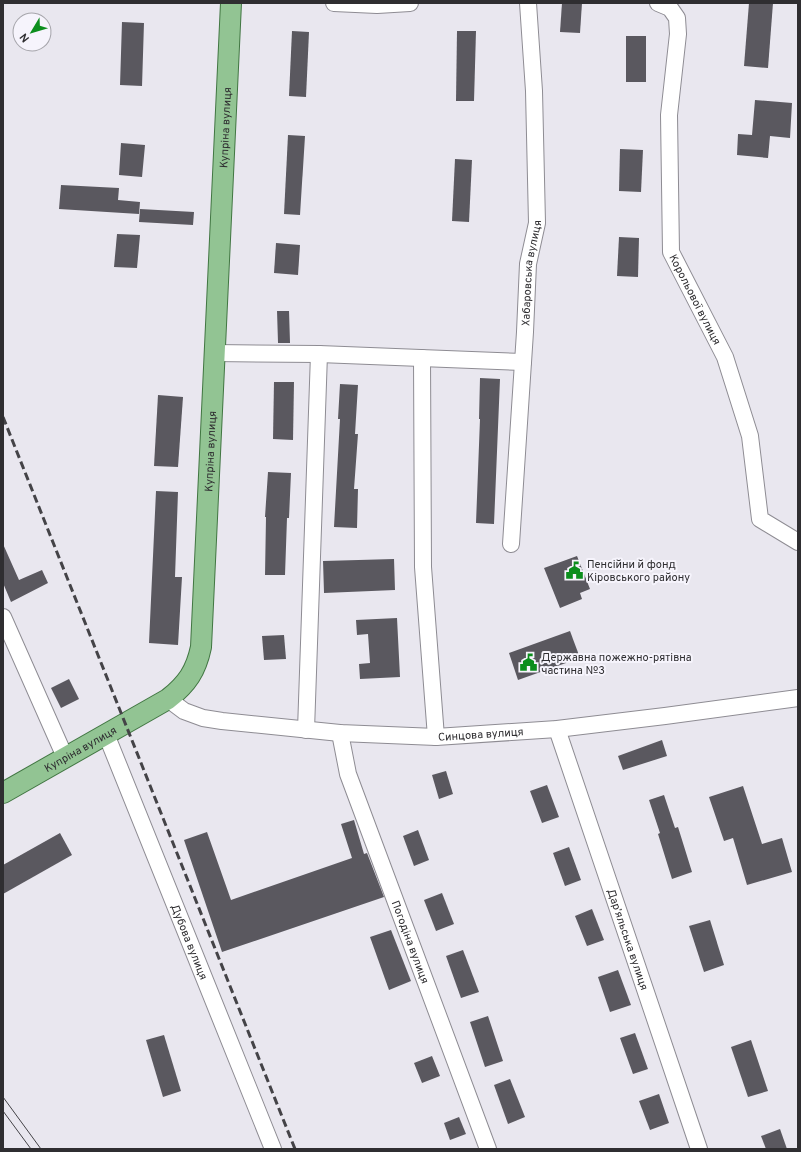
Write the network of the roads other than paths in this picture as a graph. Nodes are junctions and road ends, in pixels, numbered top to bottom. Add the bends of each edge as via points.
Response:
1 (231, 3) edge
2 (334, 3) edge
3 (410, 3) edge
4 (528, 3) edge
5 (664, 6) edge
6 (214, 353) junction
7 (319, 354) junction
8 (422, 358) junction
9 (523, 362) junction
10 (798, 542) edge
11 (511, 544) dead end
12 (3, 617) edge
13 (798, 698) edge
14 (168, 699) junction
15 (558, 729) junction
16 (306, 730) junction
17 (340, 733) junction
18 (106, 734) junction
19 (436, 737) junction
20 (65, 757) junction
21 (3, 793) edge
22 (273, 1149) edge
23 (488, 1149) edge
24 (699, 1149) edge

1 - 6 main road, Купріна вулиця
2 - 3 street
4 - 9 street, Хабаровська вулиця via 534,90 538,222 528,264
5 - 10 street, Корольової вулиця via 677,18 678,34 669,115 671,252 725,357 750,436 760,519
6 - 7 street
6 - 14 main road, Купріна вулиця via 201,647 198,661 190,677 180,690
7 - 8 street
7 - 16 street
8 - 9 street
8 - 19 street via 423,567
9 - 11 street, Хабаровська вулиця
12 - 20 street
13 - 15 street, Синцова вулиця
14 - 16 street, Синцова вулиця via 184,711 203,718
14 - 18 main road, Купріна вулиця
15 - 19 street, Синцова вулиця
15 - 24 street, Дар’яльська вулиця
16 - 17 street, Синцова вулиця
17 - 19 street, Синцова вулиця
17 - 23 street, Погодіна вулиця via 348,774
18 - 20 main road, Купріна вулиця
18 - 22 street, Дубова вулиця
20 - 21 main road, Купріна вулиця

